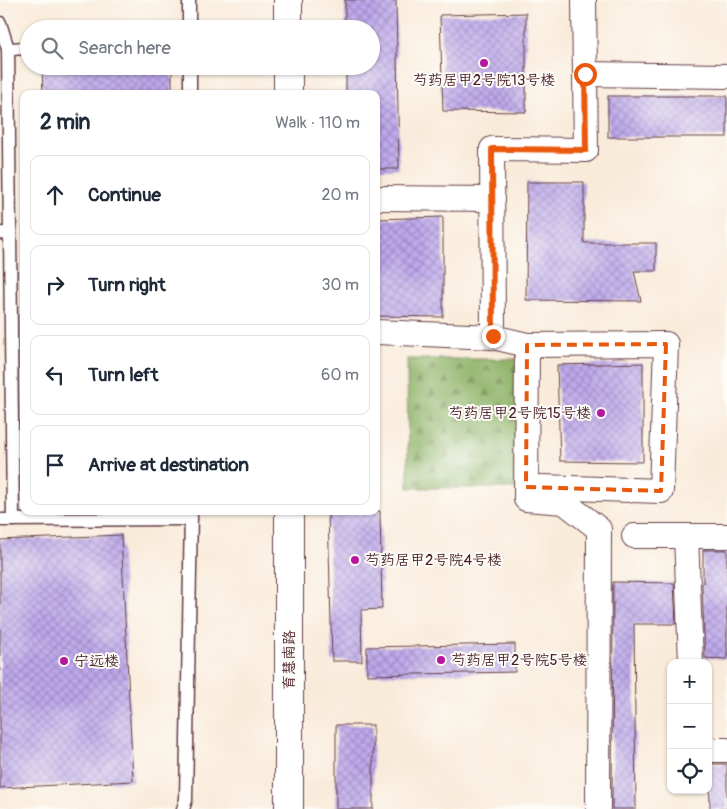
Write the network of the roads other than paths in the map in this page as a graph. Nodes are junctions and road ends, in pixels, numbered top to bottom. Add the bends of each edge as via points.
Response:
1 (189, 0) edge
2 (288, 0) edge
3 (584, 0) edge
4 (189, 20) edge
5 (288, 20) edge
6 (0, 24) edge
7 (20, 48) edge
8 (8, 49) junction
9 (585, 74) junction
10 (190, 75) edge
11 (288, 75) edge
12 (727, 76) edge
13 (190, 90) edge
14 (288, 90) edge
15 (380, 198) edge
16 (493, 198) junction
17 (5, 233) edge
18 (380, 332) edge
19 (493, 336) junction
20 (527, 345) junction
21 (526, 486) junction
22 (191, 515) edge
23 (289, 515) edge
24 (6, 520) edge
25 (634, 536) dead end
26 (686, 536) junction
27 (727, 536) edge
28 (691, 659) edge
29 (712, 750) edge
30 (727, 750) edge
31 (183, 809) edge
32 (289, 809) edge
33 (598, 809) edge

1 - 4 lane
2 - 5 street
3 - 9 street
6 - 8 lane
7 - 8 lane
8 - 17 lane
9 - 12 street
9 - 16 street via 586,150 492,149
10 - 13 lane
11 - 14 street
15 - 16 street
16 - 19 street
17 - 24 lane
18 - 19 street
19 - 20 street
20 - 21 street
20 - 21 street via 666,344 661,491
21 - 33 street via 526,498 564,502 600,529
22 - 24 lane
22 - 31 lane via 186,800
23 - 32 street, 育慧南路
25 - 26 street
26 - 27 street
26 - 28 street
29 - 30 street

